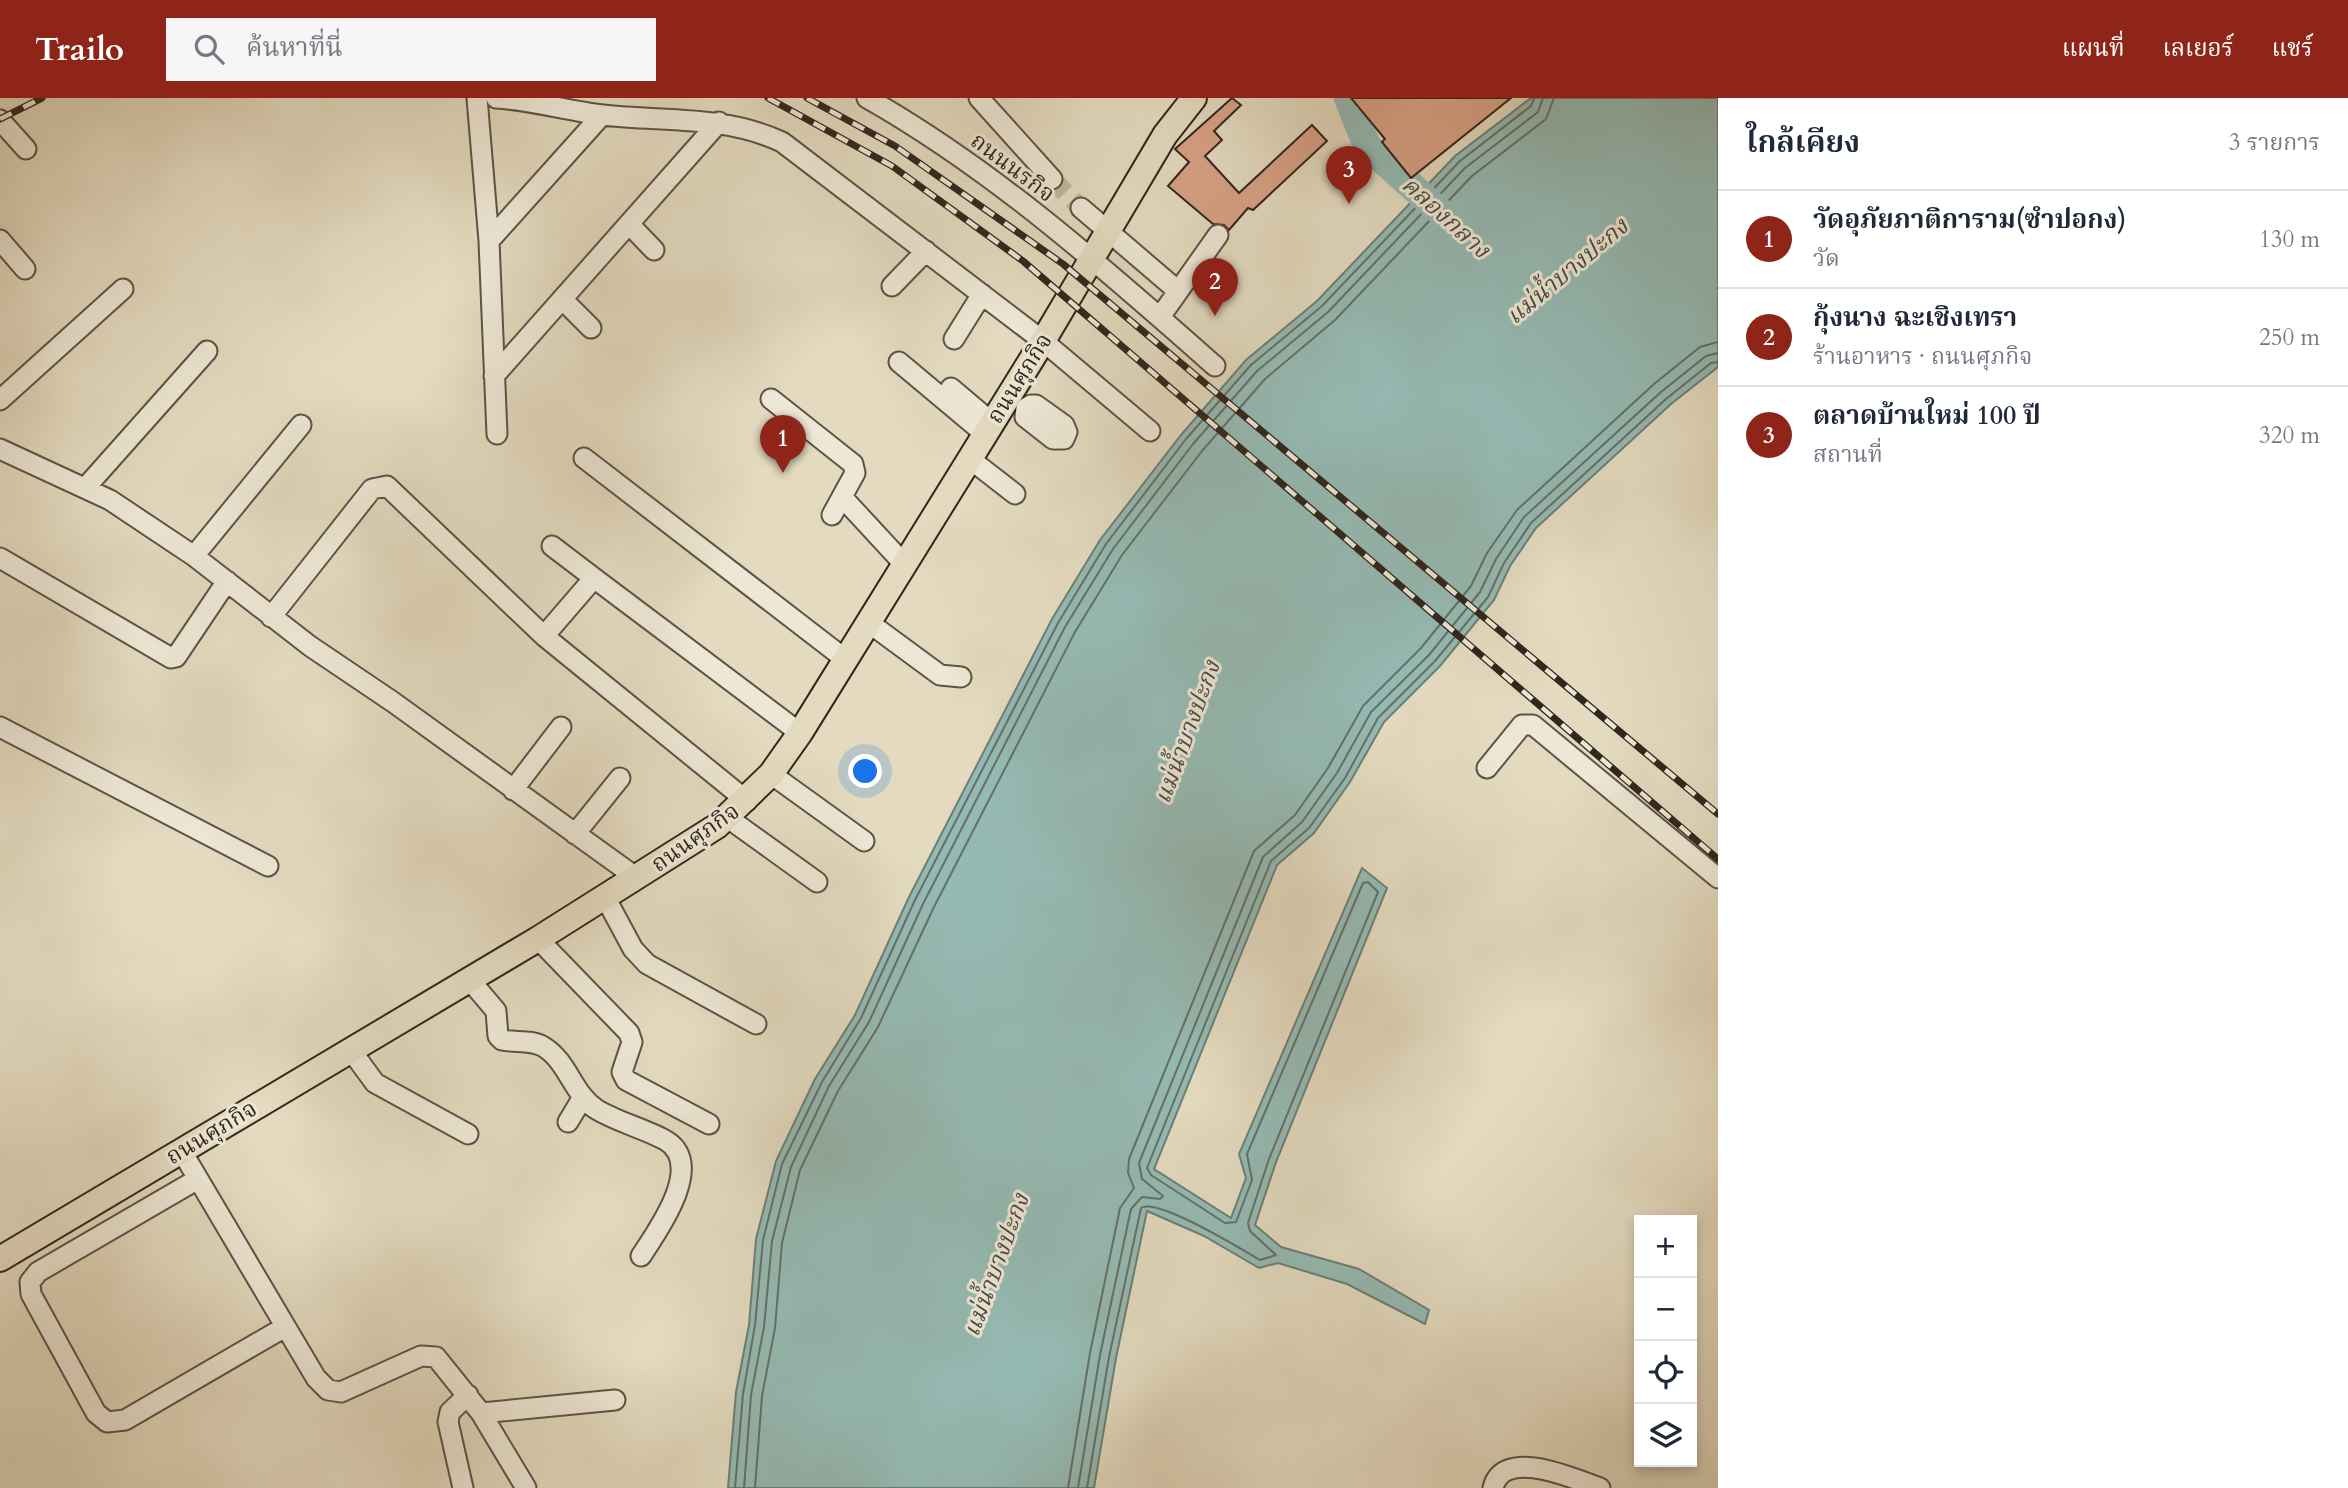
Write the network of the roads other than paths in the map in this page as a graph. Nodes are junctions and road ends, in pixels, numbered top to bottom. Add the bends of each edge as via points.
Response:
1 (477, 98) edge
2 (496, 98) edge
3 (867, 98) edge
4 (979, 98) edge
5 (1184, 102) edge
6 (602, 115) junction
7 (0, 120) edge
8 (719, 122) junction
9 (26, 149) dead end
10 (1052, 179) tunnel mouth
11 (1082, 208) tunnel mouth
12 (629, 224) junction
13 (1108, 232) junction
14 (1218, 235) dead end
15 (0, 240) edge
16 (488, 241) junction
17 (654, 250) dead end
18 (926, 251) junction
19 (1092, 258) junction
20 (25, 269) dead end
21 (892, 286) dead end
22 (123, 289) dead end
23 (1178, 291) junction
24 (982, 294) junction
25 (562, 299) junction
26 (1160, 317) junction
27 (592, 328) dead end
28 (954, 339) dead end
29 (1043, 341) junction
30 (207, 351) dead end
31 (899, 362) dead end
32 (1215, 366) dead end
33 (494, 376) junction
34 (951, 388) dead end
35 (771, 399) dead end
36 (0, 400) edge
37 (301, 425) dead end
38 (988, 429) junction
39 (1150, 431) dead end
40 (498, 434) dead end
41 (0, 449) edge
42 (584, 458) dead end
43 (970, 458) junction
44 (86, 487) junction
45 (1015, 494) dead end
46 (552, 546) dead end
47 (893, 552) junction
48 (194, 556) junction
49 (0, 558) edge
50 (594, 578) junction
51 (227, 581) junction
52 (271, 617) junction
53 (868, 622) junction
54 (544, 636) junction
55 (845, 659) junction
56 (961, 677) dead end
57 (0, 727) edge
58 (561, 727) dead end
59 (800, 733) junction
60 (1487, 768) dead end
61 (771, 774) junction
62 (620, 778) dead end
63 (513, 790) junction
64 (747, 801) junction
65 (728, 818) junction
66 (575, 834) junction
67 (864, 841) dead end
68 (268, 866) dead end
69 (637, 878) junction
70 (1718, 878) edge
71 (817, 882) dead end
72 (605, 897) junction
73 (538, 939) junction
74 (469, 979) junction
75 (755, 1024) dead end
76 (349, 1049) junction
77 (583, 1097) junction
78 (568, 1122) dead end
79 (709, 1124) dead end
80 (468, 1134) dead end
81 (181, 1150) junction
82 (198, 1179) junction
83 (641, 1256) dead end
84 (0, 1259) edge
85 (285, 1327) junction
86 (468, 1395) junction
87 (615, 1400) dead end
88 (481, 1413) junction
89 (463, 1488) edge
90 (526, 1488) edge
91 (1493, 1488) edge
92 (1600, 1488) edge

1 - 16 street
2 - 6 street
3 - 19 street, ถนนนรกิจ via 915,125
4 - 10 street
5 - 13 main road, ถนนศุภกิจ
6 - 8 street
6 - 16 street
7 - 9 street
8 - 12 street
8 - 18 street via 761,133 798,152
11 - 13 street
12 - 17 street
12 - 25 street
13 - 19 main road, ถนนศุภกิจ
13 - 23 street
14 - 23 street
15 - 20 street
16 - 33 street
18 - 21 street
18 - 24 street
19 - 26 street, ถนนนรกิจ
19 - 29 main road, ถนนศุภกิจ
22 - 36 street
23 - 26 street
24 - 28 street
24 - 29 street
25 - 27 street
25 - 33 street
26 - 32 street, ถนนนรกิจ
29 - 38 main road, ถนนศุภกิจ via 1019,400
29 - 39 street
30 - 44 street
31 - 38 street
33 - 40 street
34 - 38 street
35 - 47 street via 853,464 855,472 837,507
37 - 48 street
38 - 43 main road, ถนนศุภกิจ
41 - 44 street
42 - 55 street
43 - 45 street
43 - 47 main road, ถนนศุภกิจ
44 - 48 street
46 - 50 street
47 - 53 main road, ถนนศุภกิจ
48 - 51 street
49 - 51 street via 171,658
50 - 54 street
50 - 59 street
51 - 52 street
52 - 54 street via 372,489 381,485
52 - 63 street
53 - 55 main road, ถนนศุภกิจ
53 - 56 street via 940,676
54 - 64 street
55 - 59 main road, ถนนศุภกิจ
57 - 68 street
58 - 63 street
59 - 61 main road, ถนนศุภกิจ
60 - 70 street via 1522,725 1533,725
61 - 64 main road, ถนนศุภกิจ
61 - 67 street
62 - 66 street
63 - 66 street
64 - 65 main road, ถนนศุภกิจ
65 - 69 main road, ถนนศุภกิจ
65 - 71 street
66 - 69 street
69 - 72 main road, ถนนศุภกิจ
72 - 73 main road, ถนนศุภกิจ
72 - 75 street via 647,964
73 - 74 main road, ถนนศุภกิจ
73 - 79 street via 629,1033 632,1042 622,1072 626,1080
74 - 76 main road, ถนนศุภกิจ
74 - 77 street via 496,1011 498,1036 544,1047
76 - 80 street via 375,1083
76 - 81 main road, ถนนศุภกิจ
77 - 78 street
77 - 83 street via 596,1109 666,1140 680,1151 683,1163 676,1193
81 - 82 street
81 - 84 main road, ถนนศุภกิจ
82 - 85 street
82 - 85 street via 38,1272 30,1282 31,1294 96,1413 107,1422 125,1420
85 - 86 street via 328,1390 341,1392 421,1356 436,1357
86 - 88 street
86 - 89 street via 450,1412 448,1422
87 - 88 street
88 - 90 street
91 - 92 street via 1504,1472 1518,1467 1546,1469

